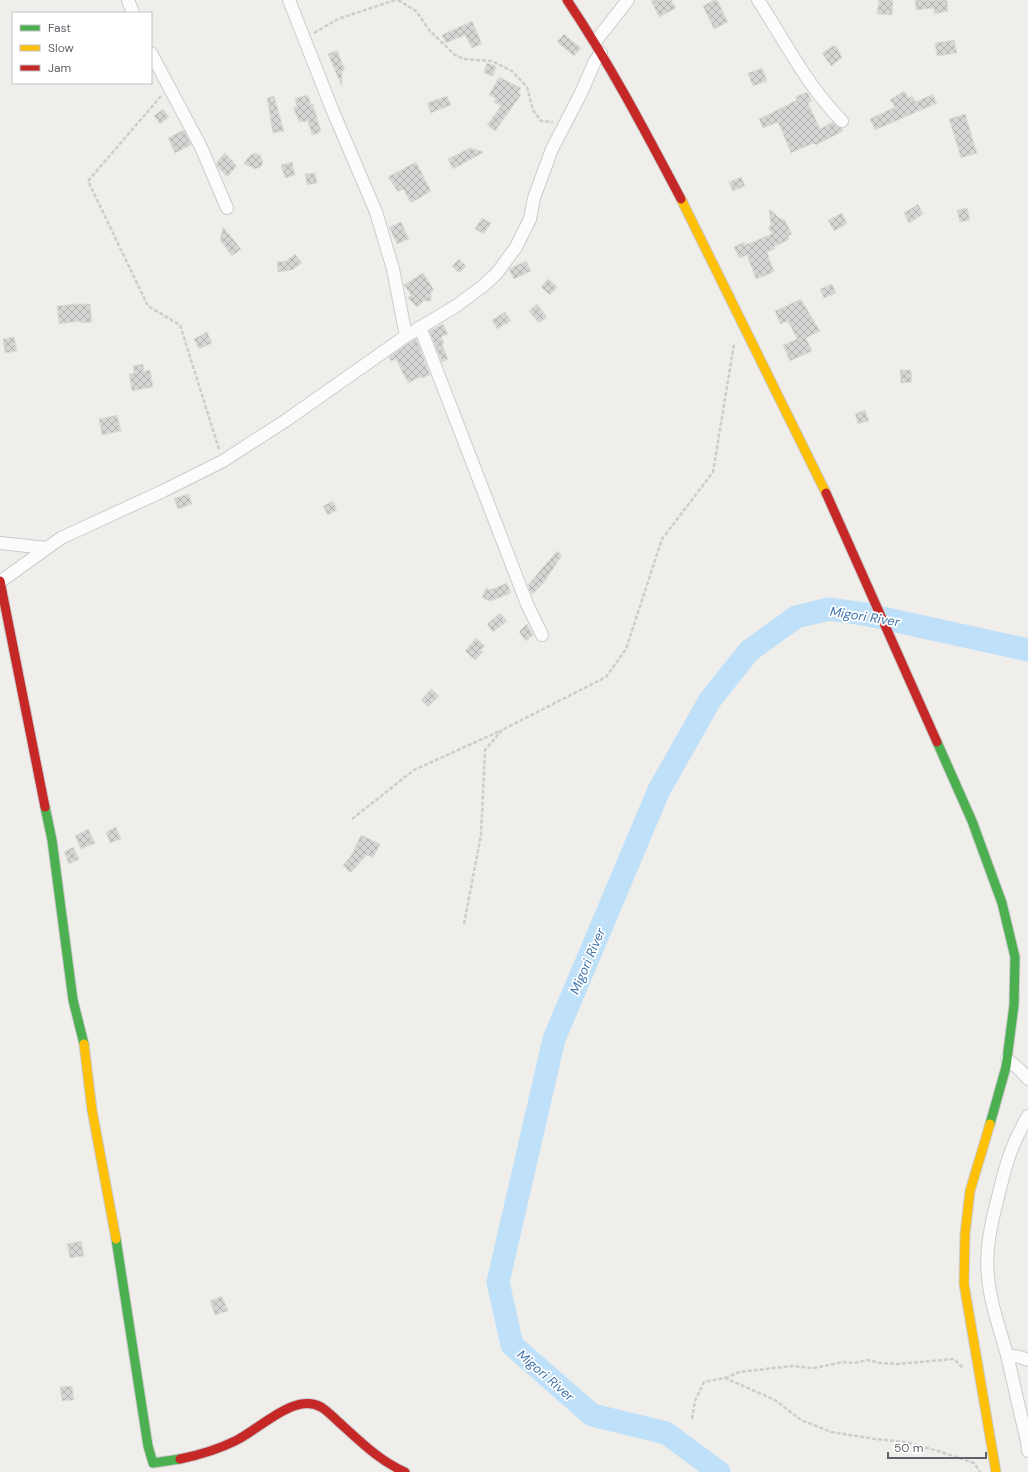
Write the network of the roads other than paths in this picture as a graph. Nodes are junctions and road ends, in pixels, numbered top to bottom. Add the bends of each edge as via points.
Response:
1 (128, 0) edge
2 (289, 0) edge
3 (567, 0) edge
4 (628, 0) edge
5 (758, 0) edge
6 (133, 12) edge
7 (598, 47) junction
8 (152, 55) edge
9 (842, 121) dead end
10 (227, 208) dead end
11 (420, 327) junction
12 (406, 336) junction
13 (0, 543) edge
14 (46, 548) junction
15 (0, 581) edge
16 (542, 635) dead end
17 (1007, 1059) junction
18 (1028, 1079) edge
19 (1028, 1116) edge
20 (1007, 1355) junction
21 (1028, 1360) edge
22 (1028, 1451) edge
23 (405, 1472) edge
24 (996, 1472) edge

1 - 6 street
2 - 12 street via 376,212 393,269
3 - 7 street
4 - 7 street
5 - 9 street via 809,80
7 - 11 street via 596,61 582,93 552,149 534,198 530,219 516,247 497,273 483,286 456,306
7 - 17 street via 687,210 827,494 972,821 1002,903 1015,957 1014,1006
8 - 10 street via 201,148
11 - 12 street
11 - 16 street
12 - 14 street via 223,461 61,538
13 - 14 street
14 - 15 street
15 - 23 street via 52,840 73,1000 86,1051 92,1110 112,1216 143,1418 153,1463 199,1455 252,1433 290,1408 313,1404 325,1410 391,1466
17 - 18 street
17 - 24 street via 970,1191 965,1234 964,1284
19 - 20 street via 1009,1154 990,1226 988,1248 990,1290
20 - 21 street
20 - 22 street

